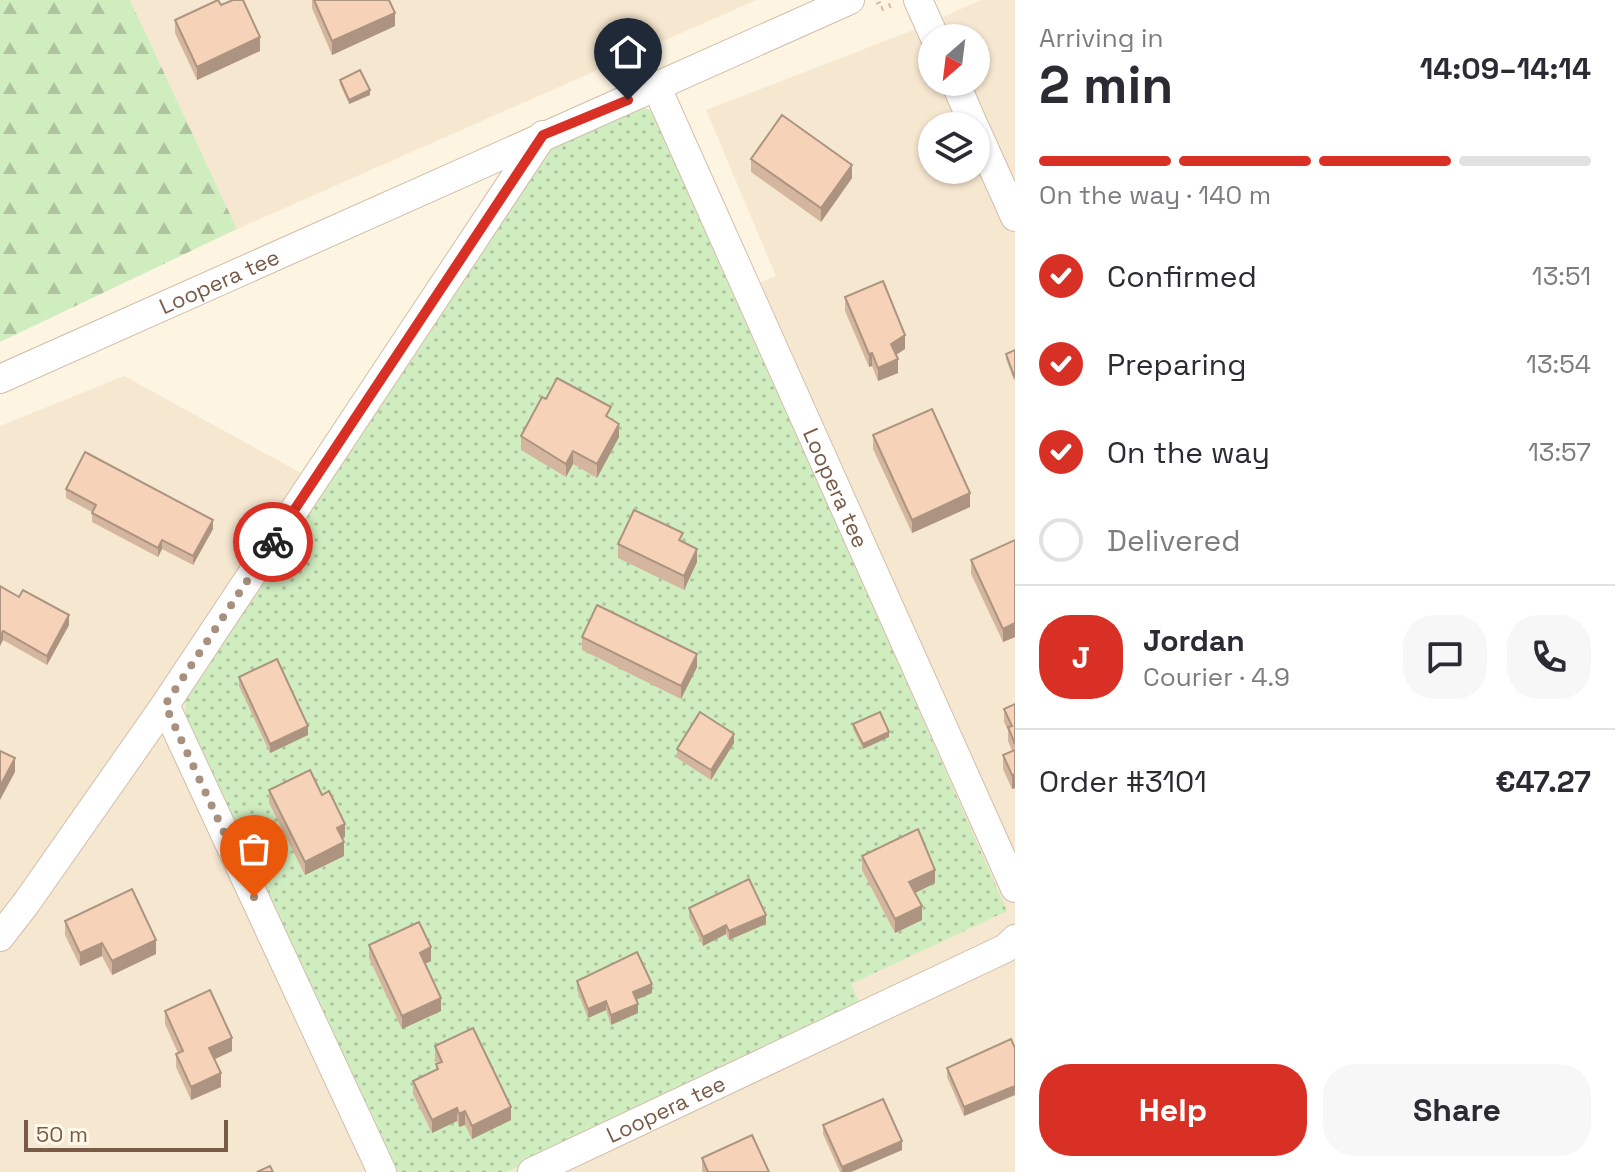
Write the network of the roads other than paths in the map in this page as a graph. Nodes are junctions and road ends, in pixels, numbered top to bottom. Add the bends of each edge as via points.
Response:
1 (850, 0) edge
2 (918, 0) edge
3 (929, 24) edge
4 (657, 88) junction
5 (543, 135) junction
6 (990, 161) edge
7 (1015, 217) edge
8 (0, 379) edge
9 (165, 705) junction
10 (1015, 888) edge
11 (0, 937) edge
12 (1015, 939) edge
13 (382, 1172) edge
14 (532, 1172) edge

1 - 4 street, Loopera tee
2 - 3 street
4 - 5 street, Loopera tee
4 - 10 street, Loopera tee
5 - 8 street, Loopera tee
5 - 9 street
6 - 7 street
9 - 11 street
9 - 13 street
12 - 14 street, Loopera tee via 1006,948

